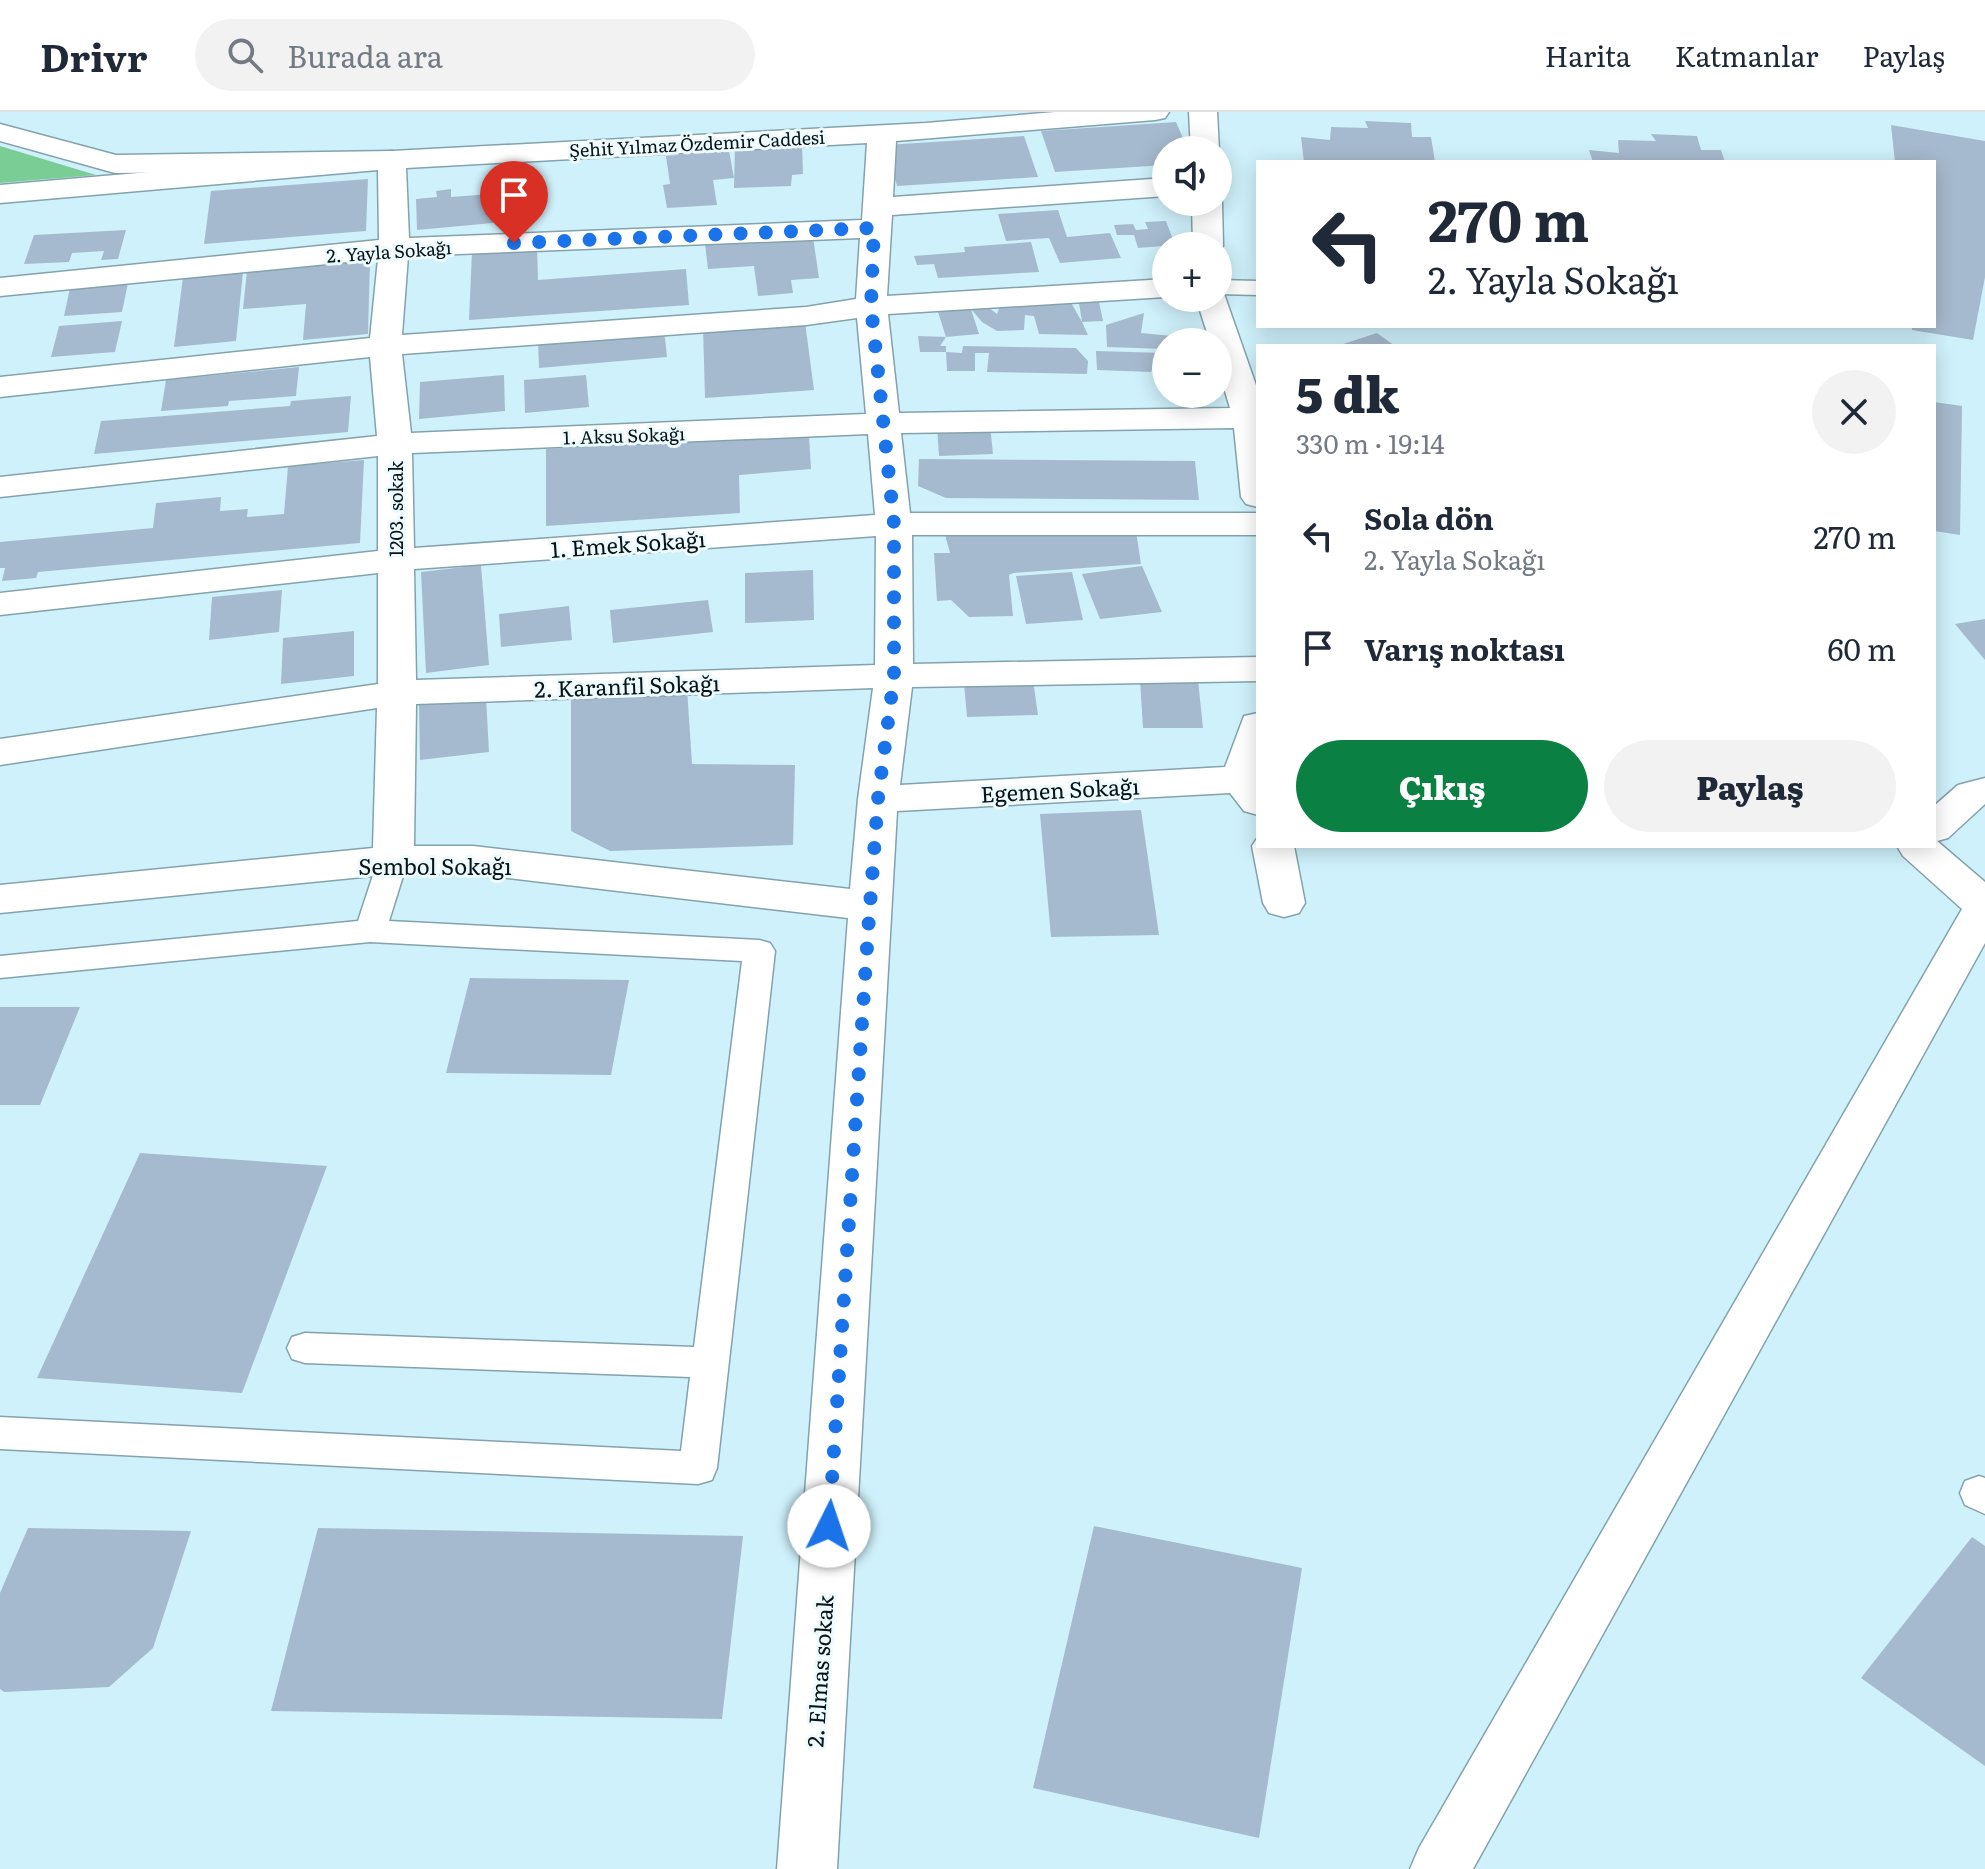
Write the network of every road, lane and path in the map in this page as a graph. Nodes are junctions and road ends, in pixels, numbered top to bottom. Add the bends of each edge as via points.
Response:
1 (1155, 112) edge
2 (1203, 112) edge
3 (1086, 115) edge
4 (0, 132) edge
5 (882, 133) junction
6 (1204, 136) edge
7 (392, 160) junction
8 (1152, 188) edge
9 (0, 194) edge
10 (875, 217) junction
11 (394, 248) junction
12 (0, 287) edge
13 (1232, 287) edge
14 (1256, 288) edge
15 (1152, 289) edge
16 (871, 306) junction
17 (1216, 312) edge
18 (385, 346) junction
19 (0, 387) edge
20 (1250, 418) junction
21 (883, 423) junction
22 (395, 444) junction
23 (1256, 468) edge
24 (0, 487) edge
25 (894, 524) junction
26 (1256, 524) edge
27 (394, 560) junction
28 (0, 604) edge
29 (1256, 669) edge
30 (894, 676) junction
31 (397, 693) junction
32 (1256, 740) edge
33 (0, 752) edge
34 (1249, 791) edge
35 (1985, 791) edge
36 (878, 799) junction
37 (1936, 826) edge
38 (1273, 848) edge
39 (1920, 848) edge
40 (393, 860) junction
41 (0, 899) edge
42 (1284, 903) dead end
43 (1984, 904) edge
44 (870, 906) junction
45 (370, 931) junction
46 (0, 967) edge
47 (305, 1348) dead end
48 (710, 1363) junction
49 (0, 1433) edge
50 (807, 1869) edge
51 (1440, 1869) edge

1 - 3 street, Şehit Yılmaz Özdemir Caddesi
2 - 6 street
3 - 5 street, Şehit Yılmaz Özdemir Caddesi
4 - 7 street via 115,164
5 - 7 street, Şehit Yılmaz Özdemir Caddesi
5 - 10 street, 2. Elmas sokak
7 - 9 street, Şehit Yılmaz Özdemir Caddesi
7 - 11 street, 1203. sokak
8 - 10 street, 2. Yayla Sokağı
10 - 11 street, 2. Yayla Sokağı
10 - 16 street, 2. Elmas sokak
11 - 12 street, 2. Yayla Sokağı
11 - 18 street, 1203. sokak
13 - 14 lane
15 - 16 street
16 - 18 street via 806,316
16 - 21 street, 2. Elmas sokak
17 - 20 street
18 - 19 street
18 - 22 street, 1203. sokak
20 - 21 street, 1. Aksu Sokağı
20 - 23 street
21 - 22 street, 1. Aksu Sokağı
21 - 25 street, 2. Elmas sokak
22 - 24 street, 1. Aksu Sokağı
22 - 27 street, 1203. sokak
25 - 26 street, 1. Emek Sokağı
25 - 27 street, 1. Emek Sokağı
25 - 30 street, 2. Elmas sokak
27 - 28 street, 1. Emek Sokağı
27 - 31 street, 1203. sokak
29 - 30 street, 2. Karanfil Sokağı
30 - 31 street, 2. Karanfil Sokağı
30 - 36 street, 2. Elmas sokak
31 - 33 street, 2. Karanfil Sokağı
31 - 40 street, 1203. sokak
32 - 34 street
34 - 36 street, Egemen Sokağı
35 - 37 street via 1972,794
36 - 44 street, 2. Elmas sokak
38 - 42 street
39 - 43 street
40 - 41 street, Sembol Sokağı
40 - 44 street, Sembol Sokağı via 473,860
40 - 45 lane
43 - 51 street
44 - 50 street, 2. Elmas sokak
45 - 46 lane
45 - 48 lane via 759,951
47 - 48 lane
48 - 49 lane via 698,1468

